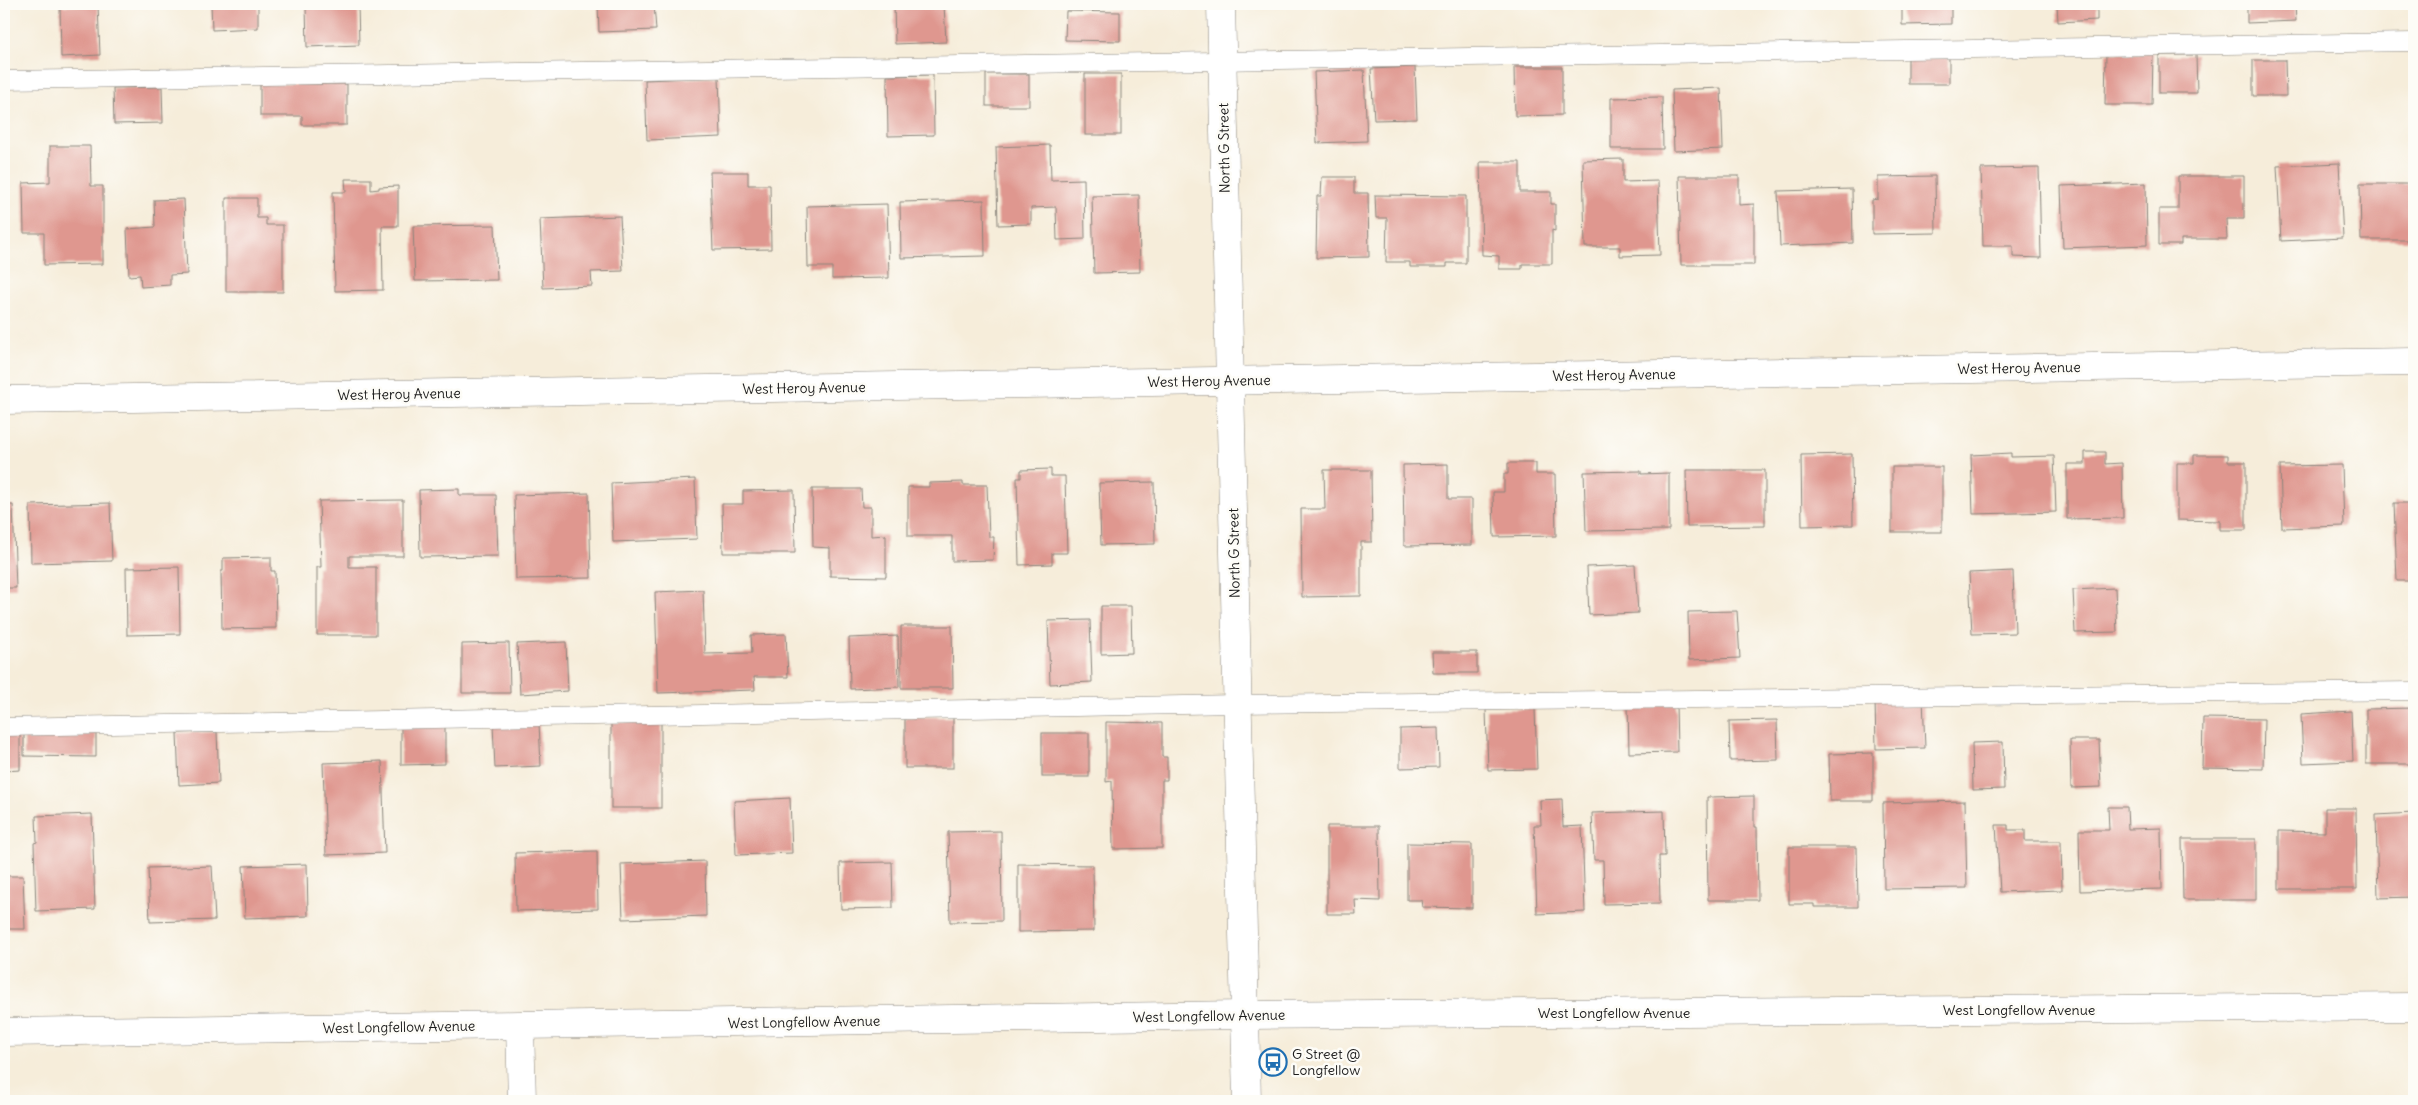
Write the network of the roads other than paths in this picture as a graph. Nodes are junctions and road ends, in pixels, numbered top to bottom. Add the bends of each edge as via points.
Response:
1 (1221, 4) edge
2 (2414, 42) edge
3 (1222, 60) junction
4 (4, 80) edge
5 (2414, 362) edge
6 (1229, 381) junction
7 (4, 400) edge
8 (2414, 691) edge
9 (1237, 704) junction
10 (4, 727) edge
11 (2414, 1007) edge
12 (1245, 1015) junction
13 (520, 1026) junction
14 (4, 1032) edge
15 (522, 1101) edge
16 (1247, 1101) edge

1 - 3 street, North G Street
2 - 3 lane
3 - 4 lane
3 - 6 street, North G Street
5 - 6 street, West Heroy Avenue
6 - 7 street, West Heroy Avenue
6 - 9 street, North G Street
8 - 9 lane
9 - 10 lane
9 - 12 street, North G Street
11 - 12 street, West Longfellow Avenue
12 - 13 street, West Longfellow Avenue
12 - 16 street, North G Street
13 - 14 street, West Longfellow Avenue
13 - 15 street

